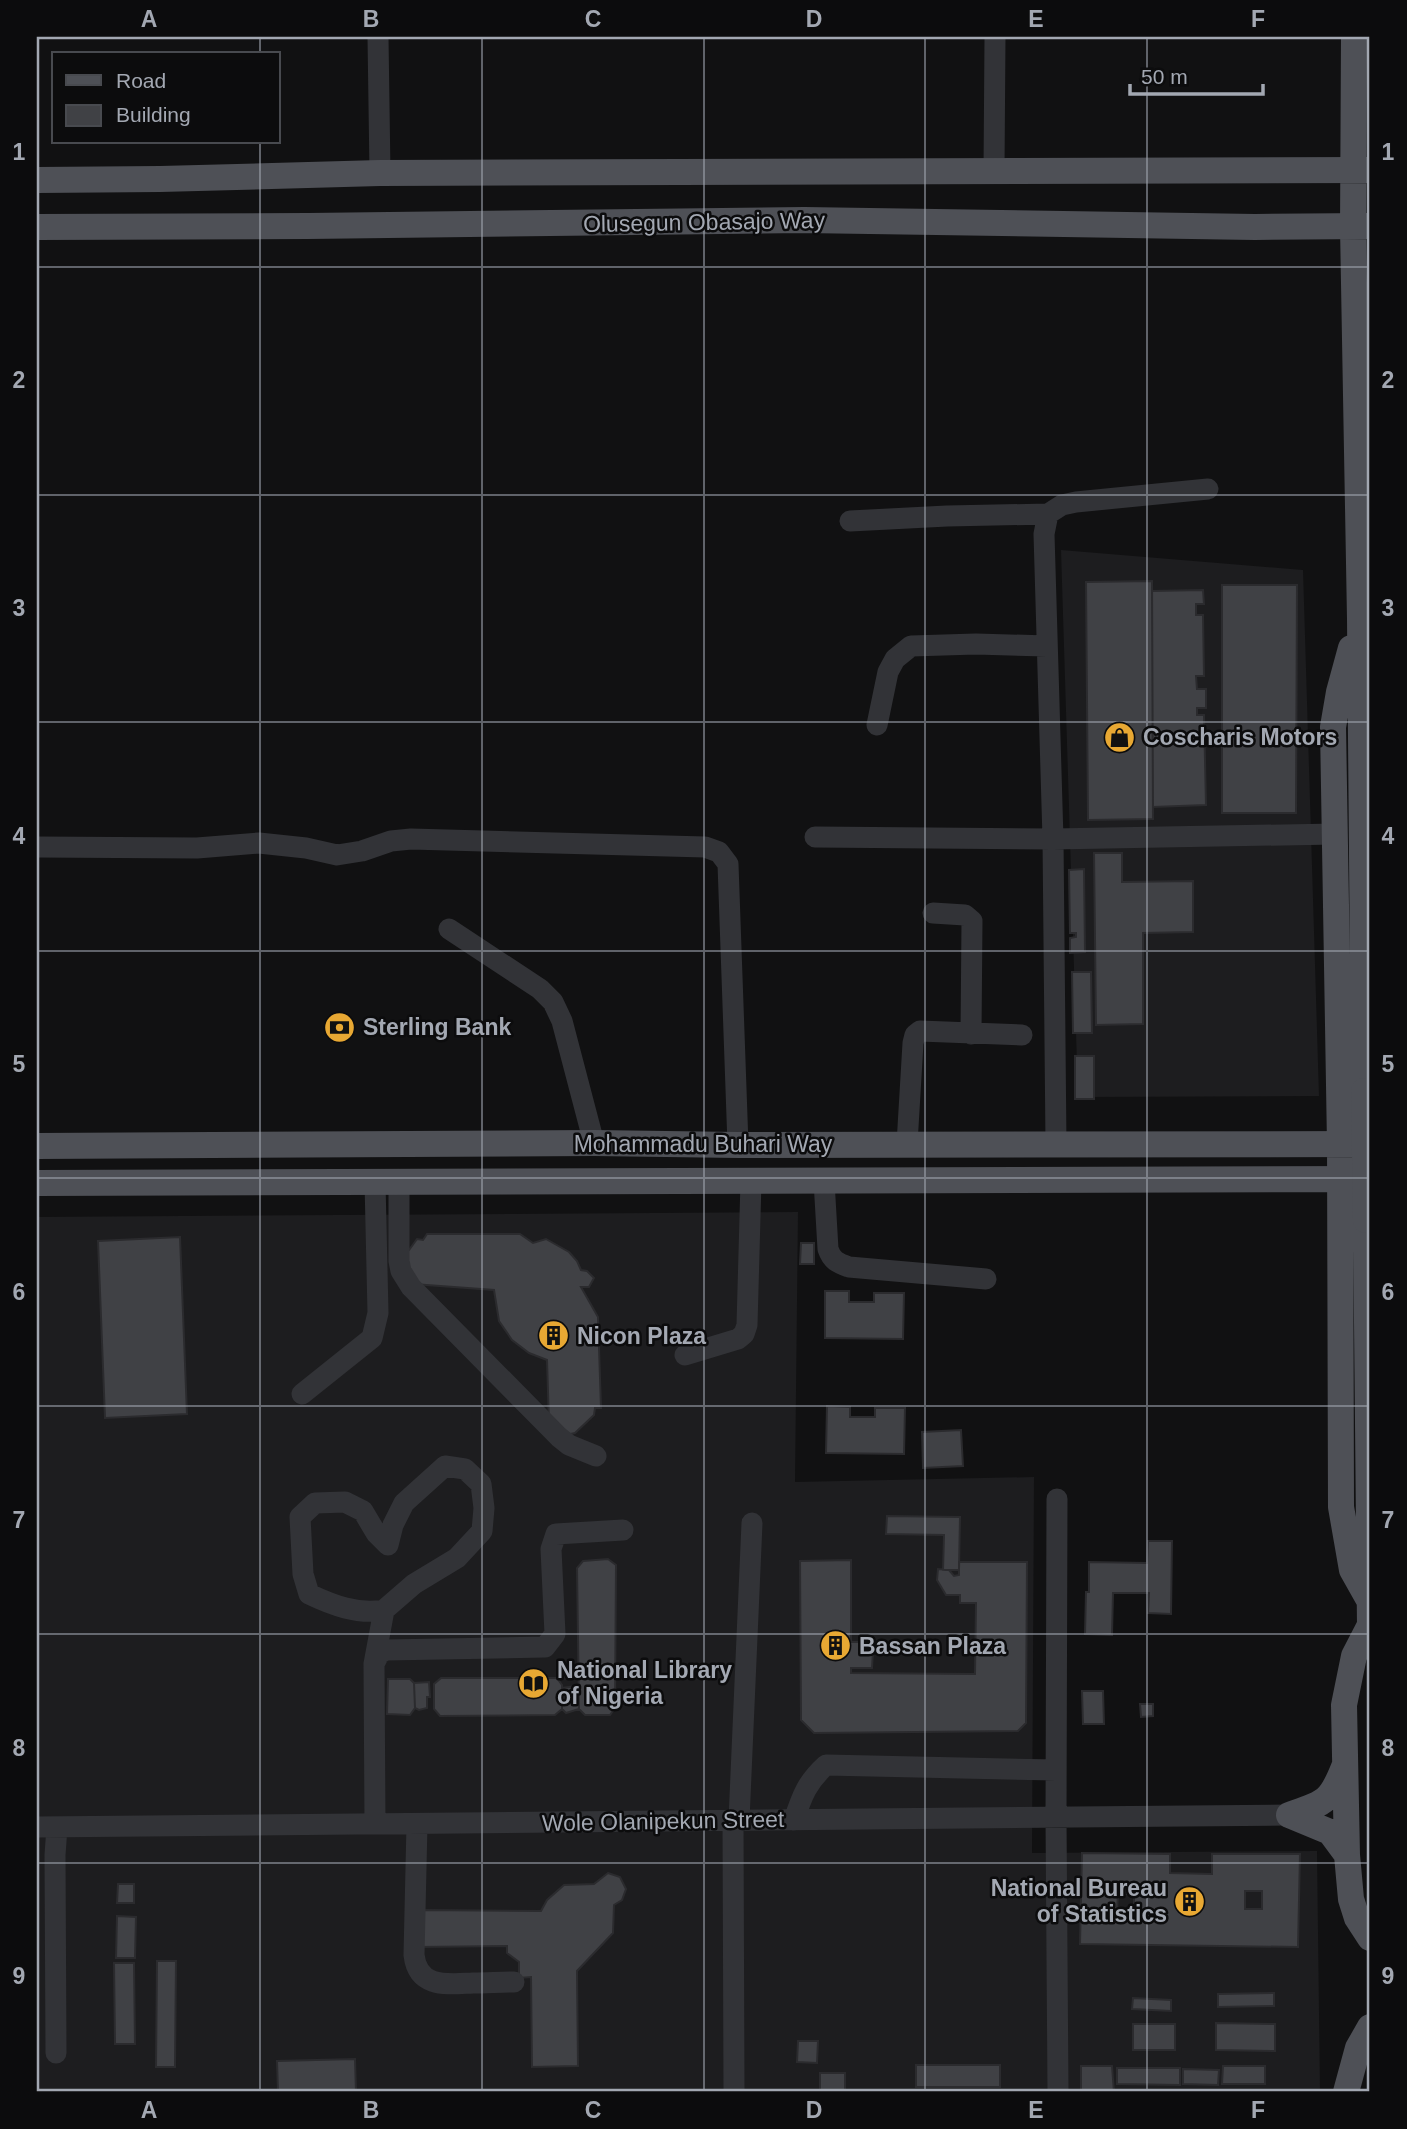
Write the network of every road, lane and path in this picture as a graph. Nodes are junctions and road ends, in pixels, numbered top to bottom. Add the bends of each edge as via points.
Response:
1 (377, 37) edge
2 (995, 37) edge
3 (1354, 37) edge
4 (994, 170) junction
5 (1362, 170) edge
6 (380, 173) junction
7 (37, 180) edge
8 (1362, 226) edge
9 (37, 227) edge
10 (1208, 489) dead end
11 (1048, 514) junction
12 (850, 521) dead end
13 (1360, 619) junction
14 (1048, 646) junction
15 (877, 725) dead end
16 (1335, 834) junction
17 (815, 837) dead end
18 (1053, 839) junction
19 (37, 847) edge
20 (933, 914) dead end
21 (449, 929) dead end
22 (971, 1034) junction
23 (1022, 1035) dead end
24 (594, 1143) junction
25 (709, 1144) junction
26 (907, 1144) junction
27 (1056, 1144) junction
28 (1340, 1144) junction
29 (1370, 1144) edge
30 (738, 1145) junction
31 (37, 1146) edge
32 (1370, 1179) edge
33 (1340, 1180) junction
34 (707, 1181) junction
35 (751, 1181) junction
36 (824, 1181) junction
37 (387, 1182) junction
38 (37, 1183) edge
39 (1368, 1209) edge
40 (986, 1279) dead end
41 (685, 1354) dead end
42 (302, 1394) dead end
43 (596, 1456) dead end
44 (1057, 1499) dead end
45 (752, 1523) dead end
46 (623, 1530) dead end
47 (1370, 1602) edge
48 (384, 1610) junction
49 (1370, 1626) edge
50 (374, 1664) junction
51 (1346, 1763) junction
52 (1056, 1770) junction
53 (1289, 1815) junction
54 (1056, 1818) junction
55 (736, 1820) junction
56 (794, 1820) junction
57 (375, 1824) junction
58 (417, 1824) junction
59 (47, 1827) edge
60 (1347, 1855) junction
61 (1370, 1938) edge
62 (513, 1982) dead end
63 (1370, 2027) edge
64 (56, 2053) dead end
65 (734, 2092) edge
66 (1058, 2092) edge
67 (1346, 2092) edge

1 - 6 street
2 - 4 street
3 - 5 main road
4 - 5 main road
4 - 6 main road
5 - 8 main road
6 - 7 main road
8 - 9 main road, Olusegun Obasajo Way via 804,220
8 - 13 main road
10 - 11 street via 1076,502
11 - 12 street
11 - 14 street via 1044,534
13 - 16 main road via 1333,727
13 - 39 main road, bridge
14 - 15 street via 911,646 888,672
14 - 18 street
16 - 18 street
16 - 28 main road
17 - 18 street
18 - 27 street
19 - 30 street via 259,844 337,855 411,839 705,847 719,852 728,863
20 - 22 street via 965,915 972,921
21 - 24 street via 553,1002
22 - 23 street
22 - 26 street via 920,1031 915,1035
24 - 25 main road, Mohammadu Buhari Way
24 - 31 main road, Mohammadu Buhari Way
25 - 30 main road, Mohammadu Buhari Way
25 - 34 main road
26 - 27 main road, Mohammadu Buhari Way
26 - 30 main road, Mohammadu Buhari Way
27 - 28 main road, Mohammadu Buhari Way
28 - 29 main road, Mohammadu Buhari Way
28 - 33 main road
32 - 33 main road, Mohammadu Buhari Way
33 - 36 main road, Mohammadu Buhari Way
33 - 47 main road via 1341,1507 1352,1570
34 - 35 main road, Mohammadu Buhari Way
34 - 37 main road, Mohammadu Buhari Way
35 - 36 main road, Mohammadu Buhari Way
35 - 41 street via 744,1334
36 - 40 street via 828,1249 837,1263
37 - 38 main road, Mohammadu Buhari Way
37 - 42 street via 372,1338
37 - 43 street via 401,1271 411,1287 559,1437
39 - 47 main road
44 - 52 street
45 - 55 street
46 - 50 street via 556,1534 551,1549 555,1634 545,1647 386,1650
47 - 49 main road
48 - 48 street via 371,1613 331,1605 309,1594 303,1574 300,1517 315,1503 345,1502 363,1511 388,1545 404,1503 445,1466 465,1469 481,1484 482,1531 457,1558 414,1584
48 - 50 street
49 - 51 main road via 1348,1680
50 - 57 street
51 - 53 main road via 1329,1798
51 - 60 main road
52 - 54 street
52 - 56 street via 826,1765 804,1790
53 - 54 street, Wole Olanipekun Street
53 - 60 main road via 1330,1832
54 - 56 street, Wole Olanipekun Street
54 - 66 street
55 - 56 street, Wole Olanipekun Street
55 - 58 street, Wole Olanipekun Street
55 - 65 street
57 - 58 street, Wole Olanipekun Street
57 - 59 street, Wole Olanipekun Street
58 - 62 street via 414,1955 419,1971 441,1984
59 - 64 street via 55,1855
60 - 61 main road via 1350,1899
63 - 67 main road via 1358,2048

